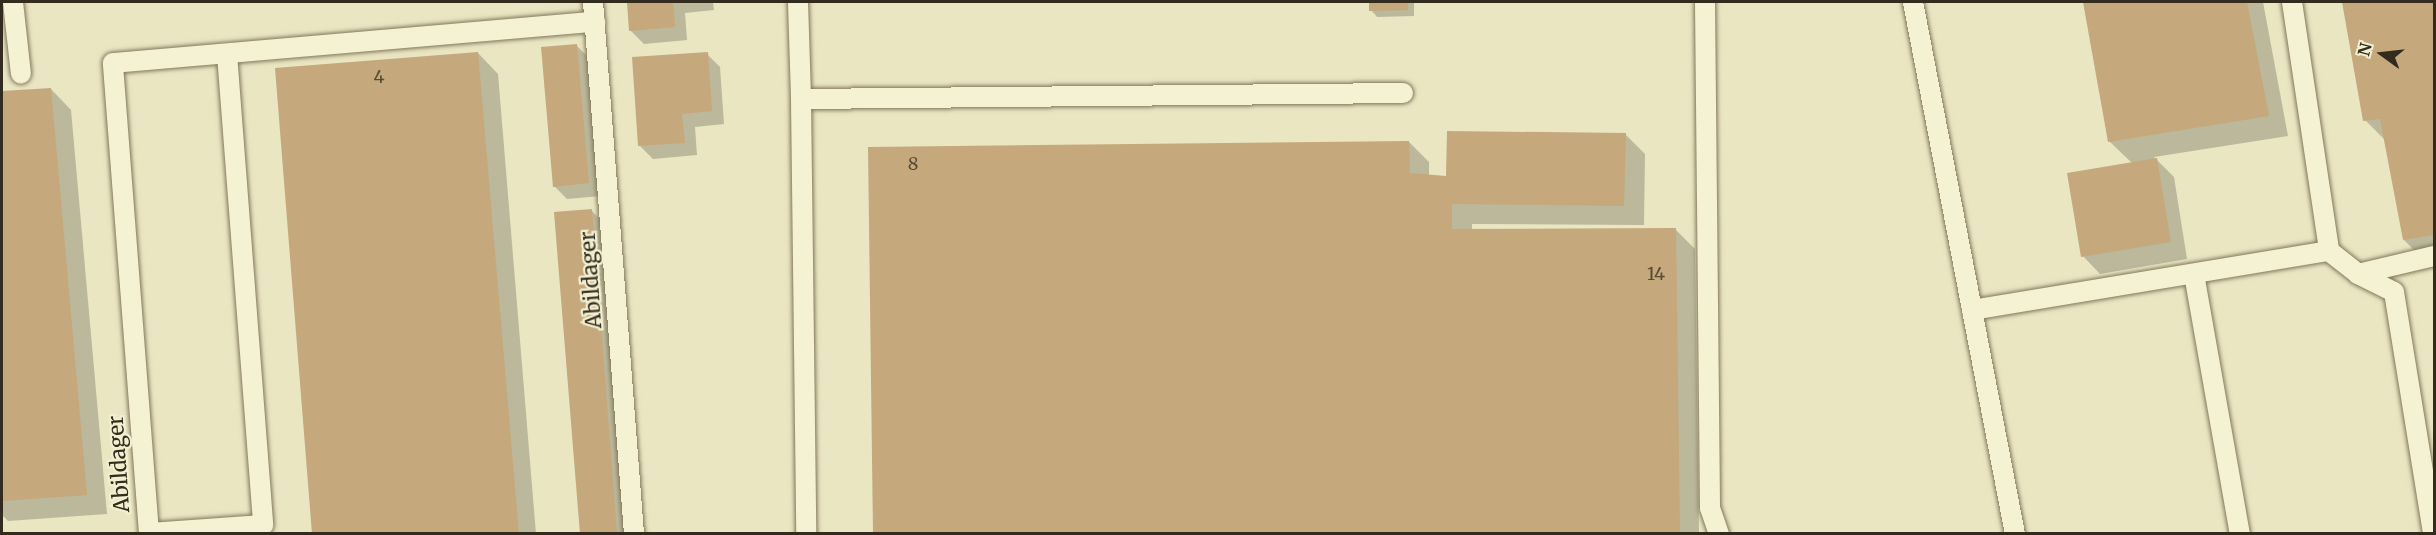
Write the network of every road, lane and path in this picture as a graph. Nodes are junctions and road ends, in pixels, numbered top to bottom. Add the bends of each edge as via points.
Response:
1 (13, 2) edge
2 (593, 2) edge
3 (798, 2) edge
4 (1705, 2) edge
5 (1913, 2) edge
6 (2292, 2) edge
7 (595, 22) junction
8 (227, 54) junction
9 (21, 74) dead end
10 (1403, 93) dead end
11 (801, 99) junction
12 (2329, 251) junction
13 (2434, 256) edge
14 (2194, 274) junction
15 (2358, 274) junction
16 (1972, 310) junction
17 (634, 534) edge
18 (806, 534) edge
19 (1719, 534) edge
20 (2015, 534) edge
21 (2240, 534) edge
22 (2433, 534) edge

1 - 9 lane
2 - 7 lane, Abildager
3 - 11 lane
4 - 19 lane via 1710,508
5 - 16 lane
6 - 12 lane
7 - 8 lane, Abildager
7 - 17 lane, Abildager
8 - 8 lane, Abildager via 263,525 149,533 113,63
10 - 11 lane
11 - 18 lane
12 - 14 lane
12 - 15 lane
13 - 15 lane
14 - 16 lane
14 - 21 lane
15 - 22 lane via 2394,292
16 - 20 lane

